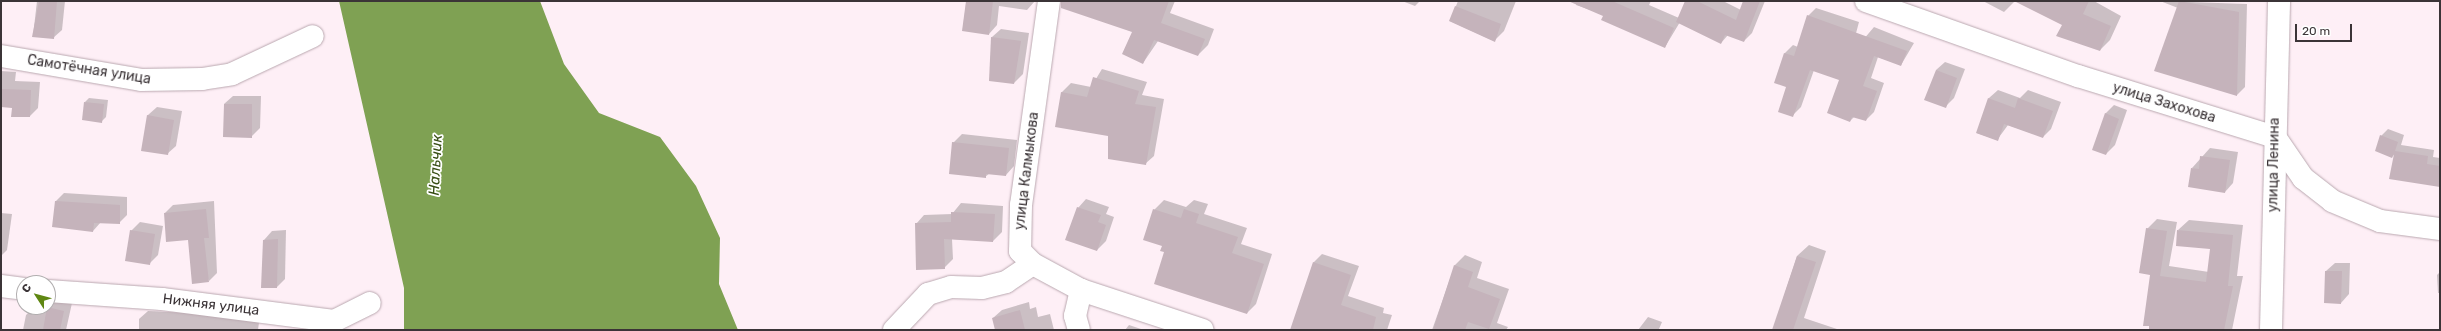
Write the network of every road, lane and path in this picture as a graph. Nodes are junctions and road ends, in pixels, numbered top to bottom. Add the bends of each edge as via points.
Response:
1 (1049, 1) edge
2 (1866, 1) edge
3 (2279, 1) edge
4 (312, 36) dead end
5 (1, 56) edge
6 (2275, 137) junction
7 (2440, 229) edge
8 (1033, 264) junction
9 (1, 286) edge
10 (16, 288) edge
11 (1081, 290) junction
12 (56, 292) edge
13 (370, 303) dead end
14 (894, 330) edge
15 (1079, 330) edge
16 (1203, 330) edge
17 (2270, 330) edge

1 - 8 street, улица Калмыкова via 1019,229 1020,251
2 - 6 street, улица Захохова via 2078,76
3 - 6 street, улица Ленина
4 - 5 street, Самотёчная улица via 232,74 202,80 141,80
6 - 7 street via 2303,178 2332,201 2380,221
6 - 17 street, улица Ленина
8 - 11 street, улица Калмыкова
8 - 14 street via 1006,282 982,288 951,287 928,294
9 - 10 street
11 - 15 street via 1075,316
11 - 16 street, улица Калмыкова
12 - 13 street, Нижняя улица via 162,299 334,321

